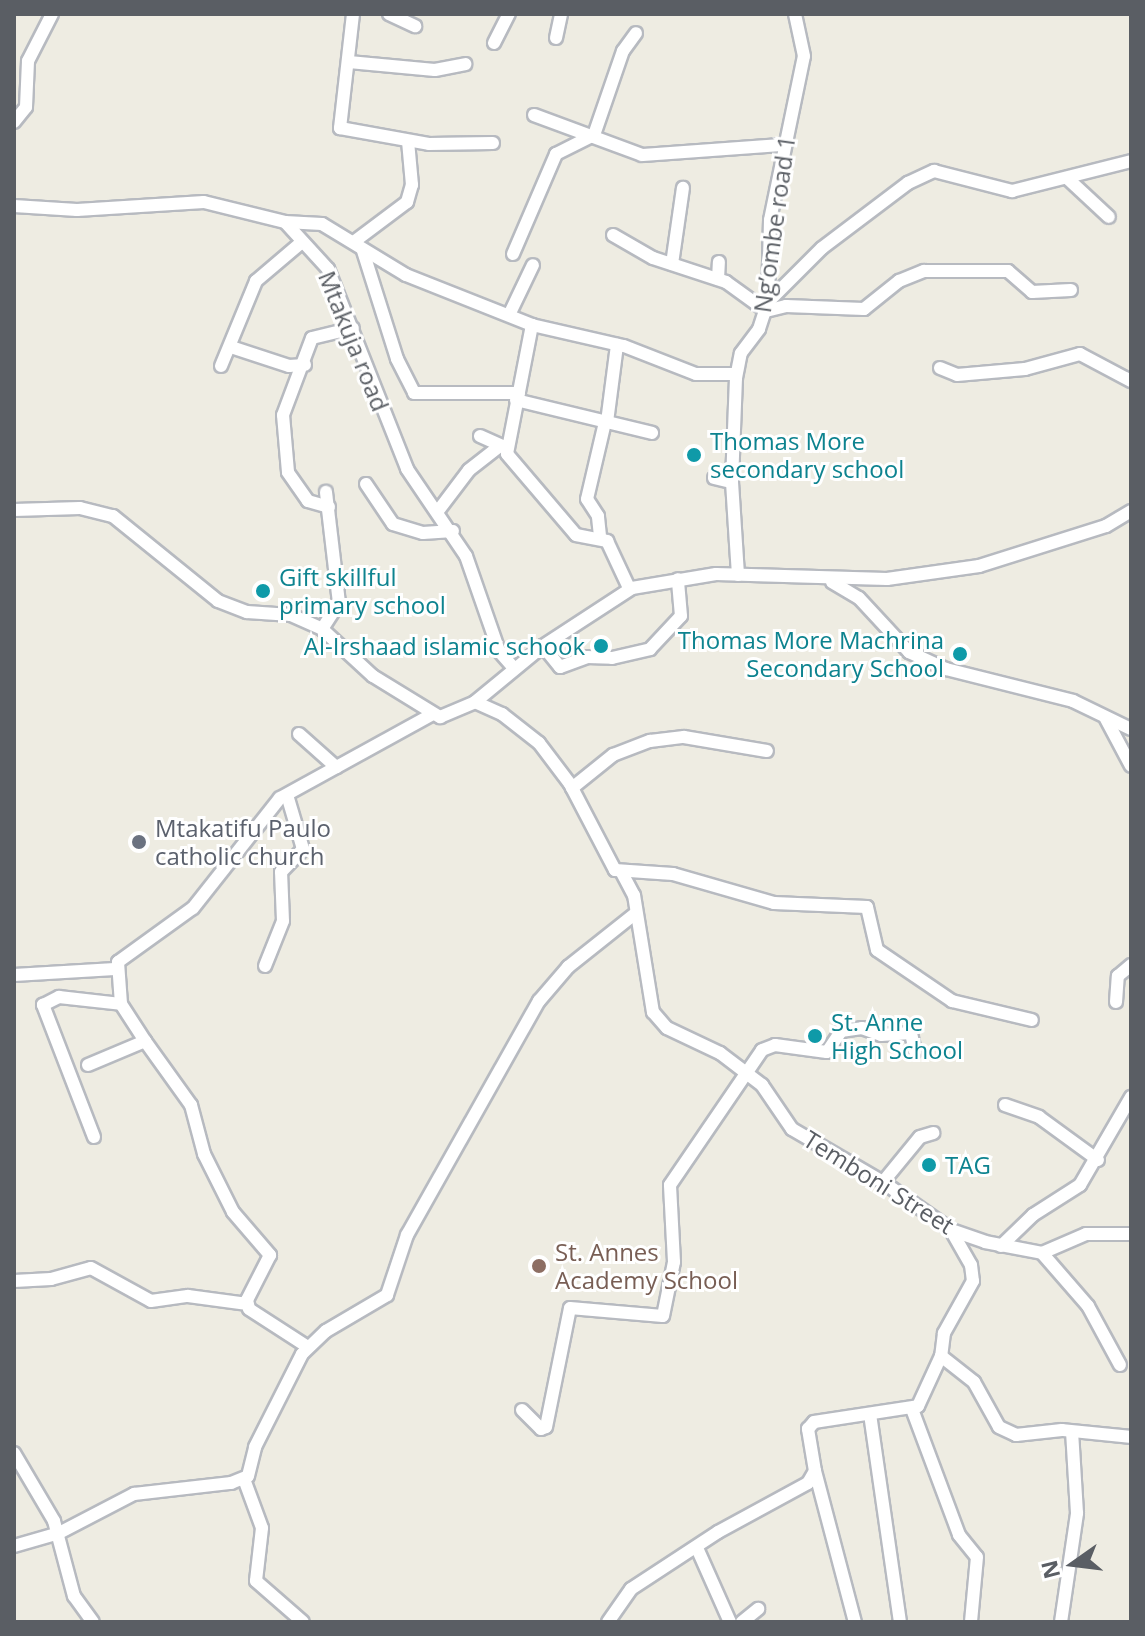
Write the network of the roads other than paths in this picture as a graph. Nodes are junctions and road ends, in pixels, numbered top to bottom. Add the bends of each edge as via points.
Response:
1 (52, 14) edge
2 (353, 14) edge
3 (389, 14) edge
4 (509, 14) edge
5 (561, 14) edge
6 (795, 14) edge
7 (415, 26) dead end
8 (636, 33) dead end
9 (556, 38) dead end
10 (494, 43) dead end
11 (28, 61) junction
12 (349, 62) junction
13 (14, 64) edge
14 (465, 64) dead end
15 (534, 115) dead end
16 (14, 122) edge
17 (594, 135) junction
18 (408, 141) junction
19 (493, 143) dead end
20 (782, 145) junction
21 (1131, 161) edge
22 (1067, 178) junction
23 (683, 188) dead end
24 (14, 206) edge
25 (1109, 217) dead end
26 (285, 222) junction
27 (613, 235) dead end
28 (302, 242) junction
29 (359, 246) junction
30 (513, 254) dead end
31 (719, 262) dead end
32 (672, 264) junction
33 (533, 265) dead end
34 (718, 279) junction
35 (1071, 290) dead end
36 (767, 306) junction
37 (510, 313) junction
38 (532, 325) junction
39 (353, 328) junction
40 (617, 345) junction
41 (231, 347) junction
42 (305, 365) junction
43 (221, 366) dead end
44 (940, 368) dead end
45 (736, 374) junction
46 (1131, 381) edge
47 (518, 396) junction
48 (606, 422) junction
49 (652, 433) dead end
50 (480, 436) dead end
51 (503, 447) junction
52 (714, 478) dead end
53 (732, 482) junction
54 (366, 484) dead end
55 (326, 492) dead end
56 (329, 507) junction
57 (14, 510) edge
58 (438, 511) junction
59 (1131, 511) edge
60 (453, 531) junction
61 (600, 536) junction
62 (738, 575) junction
63 (678, 579) junction
64 (821, 579) junction
65 (629, 588) junction
66 (322, 629) junction
67 (543, 646) junction
68 (513, 667) junction
69 (475, 702) junction
70 (431, 715) junction
71 (1106, 719) junction
72 (1131, 729) edge
73 (299, 734) dead end
74 (767, 751) dead end
75 (1131, 766) edge
76 (336, 767) junction
77 (572, 788) junction
78 (287, 795) junction
79 (621, 871) junction
80 (636, 913) junction
81 (1131, 965) edge
82 (265, 966) dead end
83 (115, 969) junction
84 (14, 975) edge
85 (1116, 1002) dead end
86 (121, 1004) junction
87 (1032, 1020) dead end
88 (145, 1041) junction
89 (915, 1052) dead end
90 (88, 1065) dead end
91 (745, 1072) junction
92 (1131, 1097) edge
93 (1005, 1105) dead end
94 (933, 1133) dead end
95 (94, 1137) dead end
96 (1098, 1160) junction
97 (883, 1182) junction
98 (951, 1230) junction
99 (1131, 1234) edge
100 (1001, 1246) junction
101 (1042, 1253) junction
102 (14, 1281) edge
103 (247, 1304) junction
104 (308, 1347) junction
105 (941, 1356) junction
106 (1120, 1365) dead end
107 (912, 1409) junction
108 (522, 1410) dead end
109 (870, 1414) junction
110 (1072, 1432) junction
111 (1131, 1437) edge
112 (14, 1453) edge
113 (815, 1471) junction
114 (244, 1479) junction
115 (59, 1533) junction
116 (14, 1546) edge
117 (697, 1548) junction
118 (758, 1609) dead end
119 (93, 1622) edge
120 (303, 1622) edge
121 (608, 1622) edge
122 (730, 1622) edge
123 (742, 1622) edge
124 (855, 1622) edge
125 (900, 1622) edge
126 (971, 1622) edge
127 (1061, 1622) edge

1 - 11 street
2 - 12 street
3 - 7 street
4 - 10 street
5 - 9 street
6 - 20 street, Ng’ombe road 1 via 804,56
8 - 17 street via 623,51
11 - 13 street
11 - 16 street via 26,107
12 - 14 street via 435,70
12 - 18 street via 340,128
15 - 17 street
17 - 20 street via 642,155
17 - 30 street via 556,154
18 - 19 street
18 - 29 street via 412,185 407,202
20 - 36 street, Ng’ombe road 1 via 770,220
21 - 22 street
22 - 25 street
22 - 36 street via 1012,191 934,171 908,183 822,248
23 - 32 street
24 - 26 street via 77,210 204,202
26 - 28 street, Mtakuja road
26 - 29 street via 322,224
27 - 32 street
28 - 39 street, Mtakuja road via 328,269
28 - 41 street via 256,281
29 - 37 street via 406,275
29 - 47 street via 397,359 414,393
31 - 34 street
32 - 34 street
33 - 37 street
34 - 36 street
35 - 36 street via 1032,292 1008,271 924,271 899,281 864,309
36 - 45 street, Ng’ombe road 1 via 741,353
37 - 38 street
38 - 40 street
38 - 47 street
39 - 42 street via 315,335
39 - 58 street, Mtakuja road via 407,469
40 - 45 street via 696,374
40 - 48 street
41 - 42 street via 282,365
41 - 43 street
42 - 56 street via 285,402 285,464 308,501
44 - 46 street via 957,375 1025,369 1080,354
45 - 53 street, Ng’ombe road 1
47 - 48 street
47 - 51 street
48 - 49 street
48 - 61 street via 587,499 598,516
50 - 51 street
51 - 58 street via 475,464
51 - 61 street via 517,471 576,535
52 - 53 street
53 - 62 street, Ng’ombe road 1
54 - 60 street via 393,524 423,533
55 - 56 street
56 - 66 street via 339,603
57 - 66 street via 80,508 113,516 224,605 291,615
58 - 60 street, Mtakuja road
59 - 64 street via 1106,526 979,566 887,579
60 - 68 street, Mtakuja road via 480,587 499,651
61 - 65 street
62 - 63 street
62 - 64 street
63 - 65 street
63 - 67 street via 681,616 650,649 587,657 564,667 556,665
64 - 71 street via 847,587 909,652 946,669 1073,701
65 - 67 street
66 - 70 street via 373,676
67 - 68 street
68 - 69 street
69 - 70 street via 456,714
69 - 77 street, Temboni Street via 528,733
70 - 76 street
71 - 72 street
71 - 75 street
73 - 76 street
74 - 77 street via 684,737 650,741 613,755
76 - 78 street
77 - 79 street, Temboni Street via 609,863
78 - 82 street via 303,849 283,865 283,921
78 - 83 street via 239,844 193,908
79 - 80 street, Temboni Street via 634,895
79 - 87 street via 673,874 774,903 867,907 877,950 952,1001
80 - 91 street, Temboni Street via 653,1012 667,1028 709,1046
80 - 104 street via 568,967 539,1001 407,1235 387,1295
81 - 85 street via 1118,976
83 - 84 street
83 - 86 street
86 - 88 street
86 - 95 street via 59,997 43,1005
88 - 90 street
88 - 103 street via 191,1105 204,1154 233,1212 270,1255
89 - 91 street via 908,1031 881,1035 850,1029 841,1031 827,1052 768,1046
91 - 97 street, Temboni Street via 774,1098 792,1129
91 - 108 street via 670,1185 674,1262 663,1316 570,1308 546,1427 541,1429
92 - 96 street
93 - 96 street via 1039,1117
94 - 97 street via 920,1137
96 - 100 street via 1080,1185 1033,1215
97 - 98 street, Temboni Street
98 - 100 street, Temboni Street
98 - 105 street via 971,1265 973,1281 944,1333
99 - 101 street via 1086,1234
100 - 101 street, Temboni Street
101 - 106 street via 1088,1306
102 - 103 street via 51,1279 91,1268 151,1301 188,1296
103 - 104 street via 254,1316
104 - 114 street via 289,1374
105 - 107 street via 925,1398
105 - 110 street via 974,1382 1004,1432
107 - 109 street
107 - 126 street via 959,1535 977,1557
109 - 113 street via 818,1419 810,1425
109 - 125 street
110 - 111 street
110 - 127 street via 1077,1513
112 - 115 street
113 - 117 street via 808,1483
113 - 124 street
114 - 115 street via 134,1494
114 - 120 street via 262,1528 256,1581
115 - 116 street
115 - 119 street via 74,1596
117 - 121 street via 631,1589
117 - 122 street
118 - 123 street

